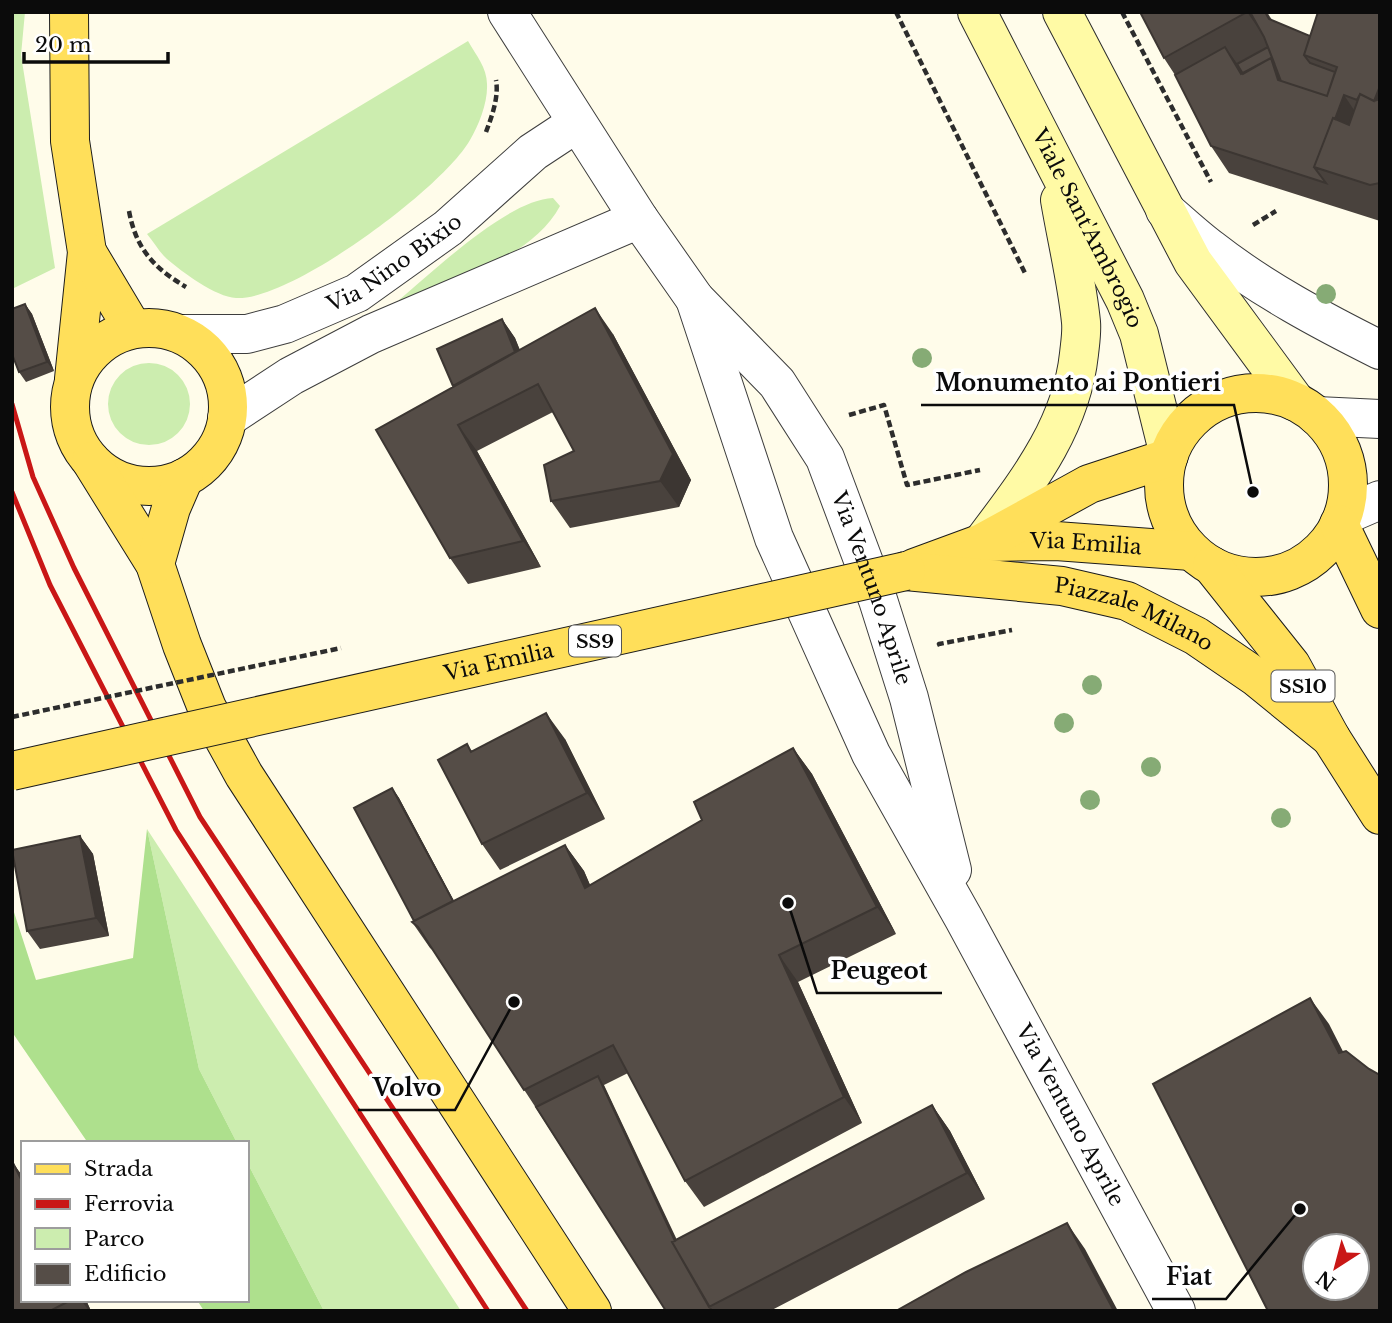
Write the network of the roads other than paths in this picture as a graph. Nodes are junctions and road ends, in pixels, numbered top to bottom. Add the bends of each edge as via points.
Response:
1 (69, 12) edge
2 (507, 12) edge
3 (977, 12) edge
4 (1062, 12) edge
5 (577, 123) junction
6 (1054, 164) junction
7 (1164, 209) junction
8 (639, 219) junction
9 (86, 252) junction
10 (695, 299) junction
11 (133, 329) junction
12 (183, 334) junction
13 (1380, 350) edge
14 (74, 381) junction
15 (1306, 409) junction
16 (228, 418) junction
17 (1380, 419) edge
18 (1168, 456) junction
19 (90, 461) junction
20 (184, 478) junction
21 (1380, 500) edge
22 (1341, 520) junction
23 (982, 543) junction
24 (1202, 559) junction
25 (155, 564) junction
26 (906, 571) junction
27 (1380, 609) edge
28 (1331, 738) junction
29 (12, 771) edge
30 (1380, 815) edge
31 (964, 919) junction
32 (592, 1311) edge
33 (1176, 1311) edge

1 - 9 main road via 70,141
2 - 5 street, Via Ventuno Aprile
3 - 6 main road, Viale Sant'Ambrogio / SS10
4 - 7 main road
5 - 8 street, Via Ventuno Aprile
5 - 12 street, Via Nino Bixio via 533,152 449,228 357,293 285,324 247,334
6 - 18 main road, Viale Sant'Ambrogio / SS10 via 1139,334
6 - 23 main road via 1081,325 1076,380 1052,441
7 - 13 street via 1252,277
7 - 15 main road via 1193,262
8 - 10 street, Via Ventuno Aprile
8 - 16 street via 371,334 291,376
9 - 11 main road
9 - 14 main road
10 - 31 street, Via Ventuno Aprile via 774,538 872,754
10 - 31 street, Via Ventuno Aprile via 777,383 825,458 905,685
11 - 12 main road
11 - 14 main road via 109,337 87,356
12 - 16 main road via 203,349 218,370 227,393
14 - 19 main road via 69,409 75,437
15 - 17 street
15 - 18 main road, SS10 via 1266,394 1235,395 1207,407 1183,428
15 - 22 main road via 1335,437 1345,462 1348,489
16 - 20 main road via 220,442 205,463
18 - 23 main road, Via Emilia / SS9 via 1089,484
18 - 24 main road, SS10 via 1166,506 1175,531
19 - 20 main road via 111,476 135,484 160,485
19 - 25 main road
20 - 25 main road
21 - 22 street
22 - 24 main road via 1313,558 1290,571 1264,577 1237,576
22 - 27 main road
23 - 24 main road, Via Emilia via 1056,541
23 - 26 main road, Via Emilia / SS9
24 - 28 main road, SS10 via 1291,665
25 - 32 main road via 207,708 244,775
26 - 28 main road, Piazzale Milano / SS9 via 1062,586 1127,600 1196,636
26 - 29 main road, Via Emilia / SS9, bridge
28 - 30 main road, SS10
31 - 33 street, Via Ventuno Aprile

